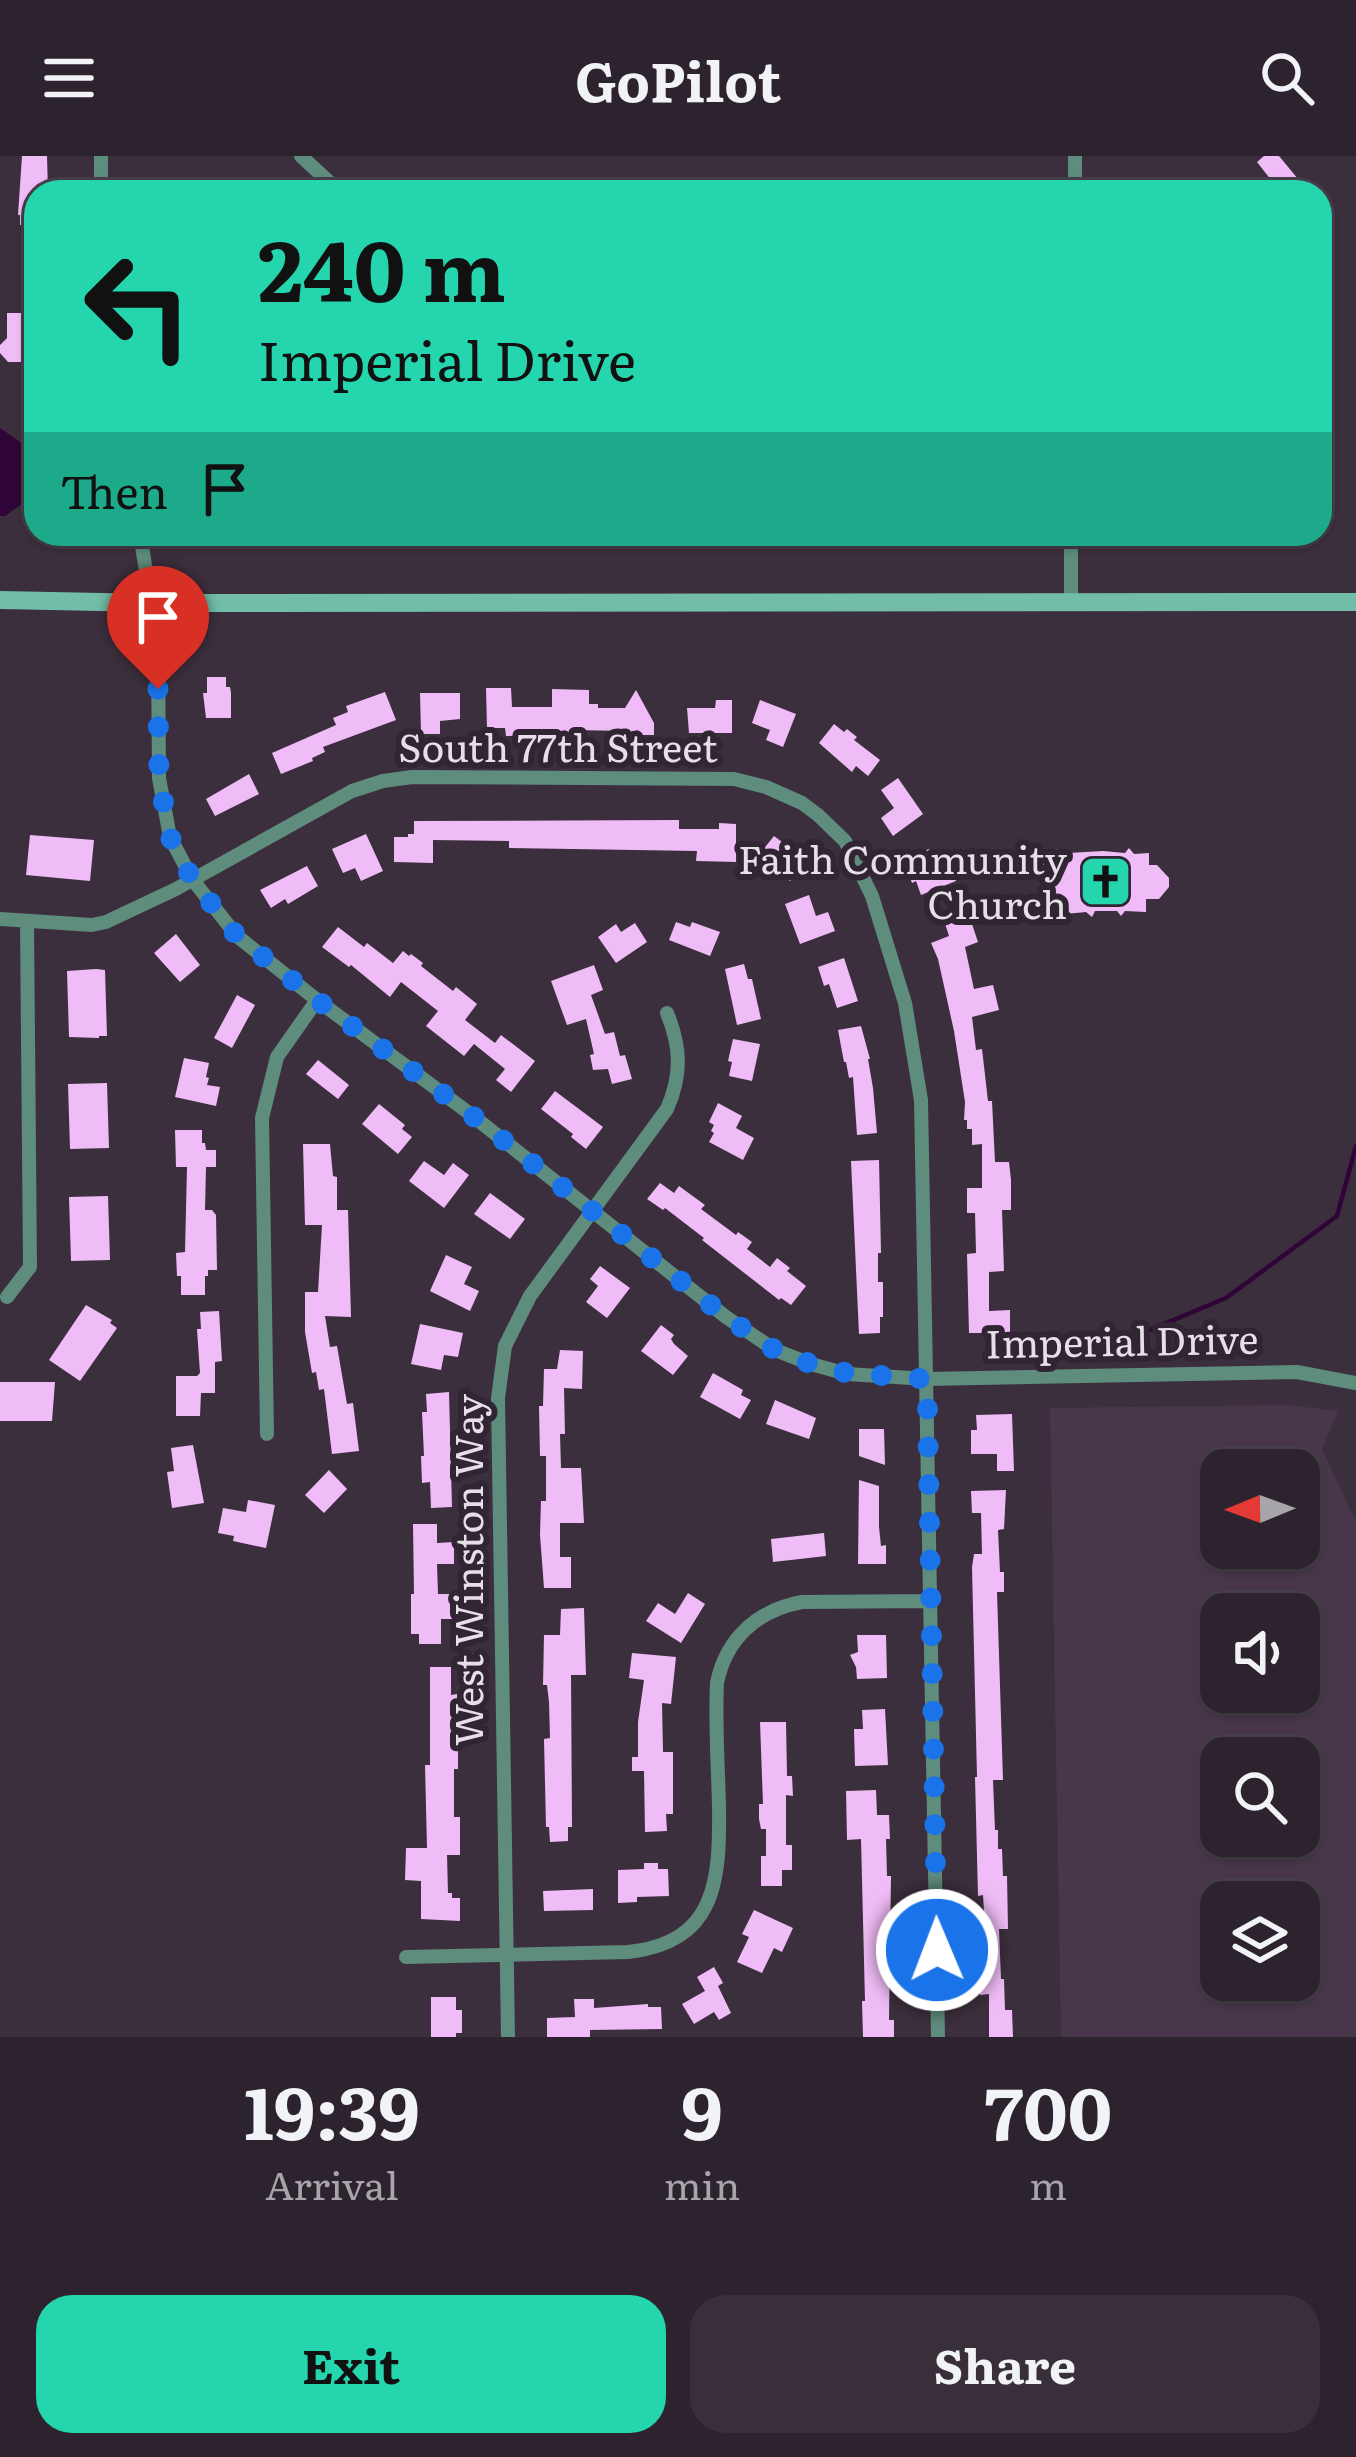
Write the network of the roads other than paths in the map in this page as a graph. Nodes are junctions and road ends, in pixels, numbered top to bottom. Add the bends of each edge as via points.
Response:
1 (302, 156) edge
2 (325, 180) edge
3 (142, 546) edge
4 (1071, 546) edge
5 (0, 600) edge
6 (1071, 602) junction
7 (1356, 602) edge
8 (152, 603) junction
9 (192, 879) junction
10 (0, 919) edge
11 (27, 922) junction
12 (317, 1000) junction
13 (667, 1013) dead end
14 (592, 1210) junction
15 (7, 1297) dead end
16 (927, 1379) junction
17 (1356, 1383) edge
18 (267, 1434) dead end
19 (929, 1600) junction
20 (507, 1955) junction
21 (406, 1957) dead end
22 (508, 2037) edge
23 (938, 2037) edge

1 - 2 street
3 - 8 street, Imperial Drive
4 - 6 street
5 - 8 main road
6 - 7 main road
6 - 8 main road
8 - 9 street, Imperial Drive via 159,778 170,837
9 - 11 street, South 77th Street via 92,926
9 - 12 street, Imperial Drive via 237,936
9 - 16 street, South 77th Street via 325,804 412,777 734,779 802,803 845,842 872,896 916,1056
10 - 11 street, South 77th Street
11 - 15 street via 30,1267
12 - 14 street, Imperial Drive
12 - 18 street via 277,1057 262,1118
13 - 14 street, West Winston Way via 680,1059 674,1092
14 - 16 street, Imperial Drive via 775,1350 847,1373
14 - 20 street, West Winston Way via 530,1296 506,1346 497,1398
16 - 17 street, Imperial Drive via 1297,1372
16 - 19 street
19 - 20 street via 802,1602 748,1626 730,1647 718,1683 718,1863 703,1914 652,1948
19 - 23 street
20 - 21 street
20 - 22 street, West Winston Way

